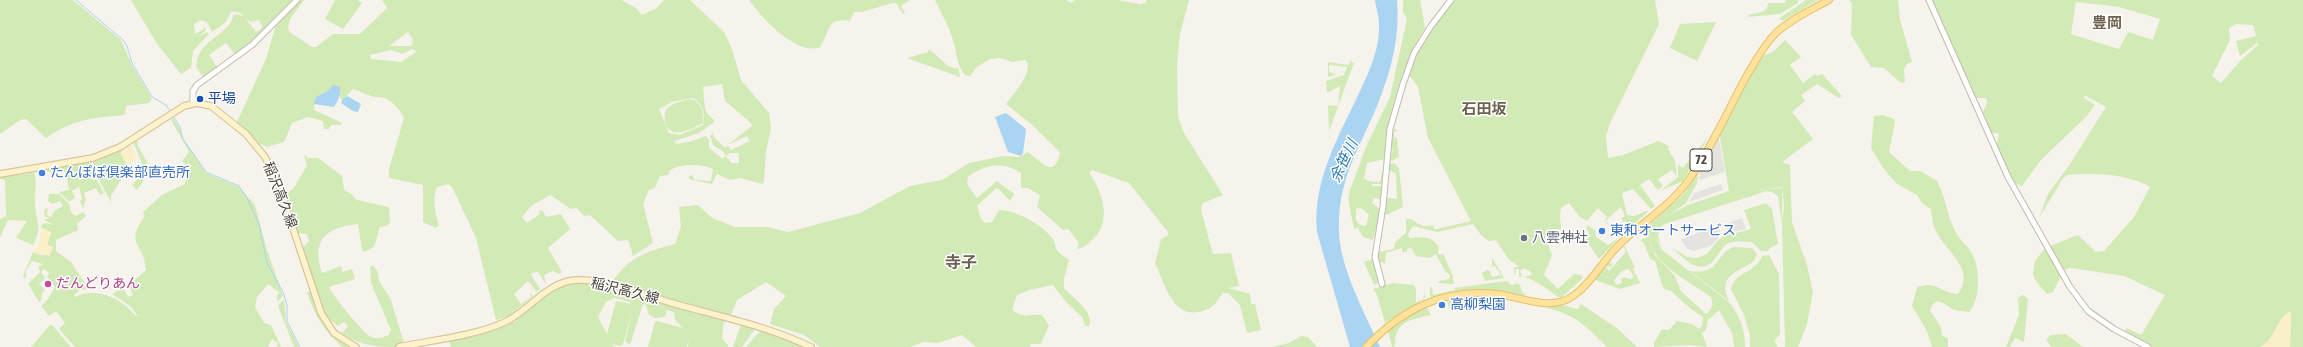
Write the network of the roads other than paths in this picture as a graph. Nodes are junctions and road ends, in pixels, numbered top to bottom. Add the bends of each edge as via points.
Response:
1 (297, 0) edge
2 (1451, 0) edge
3 (1829, 0) edge
4 (1930, 0) edge
5 (193, 103) junction
6 (0, 174) edge
7 (1382, 284) dead end
8 (356, 347) edge
9 (399, 347) edge
10 (811, 347) edge
11 (1366, 347) edge
12 (2148, 347) edge

1 - 5 street via 252,45 197,85 193,91
2 - 7 street via 1414,53 1402,84 1390,129 1383,206 1375,257
3 - 11 main road, 72 via 1787,24 1767,44 1682,189 1616,247 1578,292 1568,300 1553,303 1498,294 1464,294 1429,302 1394,321
4 - 12 street via 2008,177 2070,287 2088,311
5 - 6 main road via 176,110 106,153 82,161
5 - 8 main road, 稲沢高久線 via 206,104 222,113 252,139 265,157 279,186 321,313 334,333
9 - 10 main road, 稲沢高久線 via 494,326 513,318 549,289 562,283 580,280 621,288 771,331

